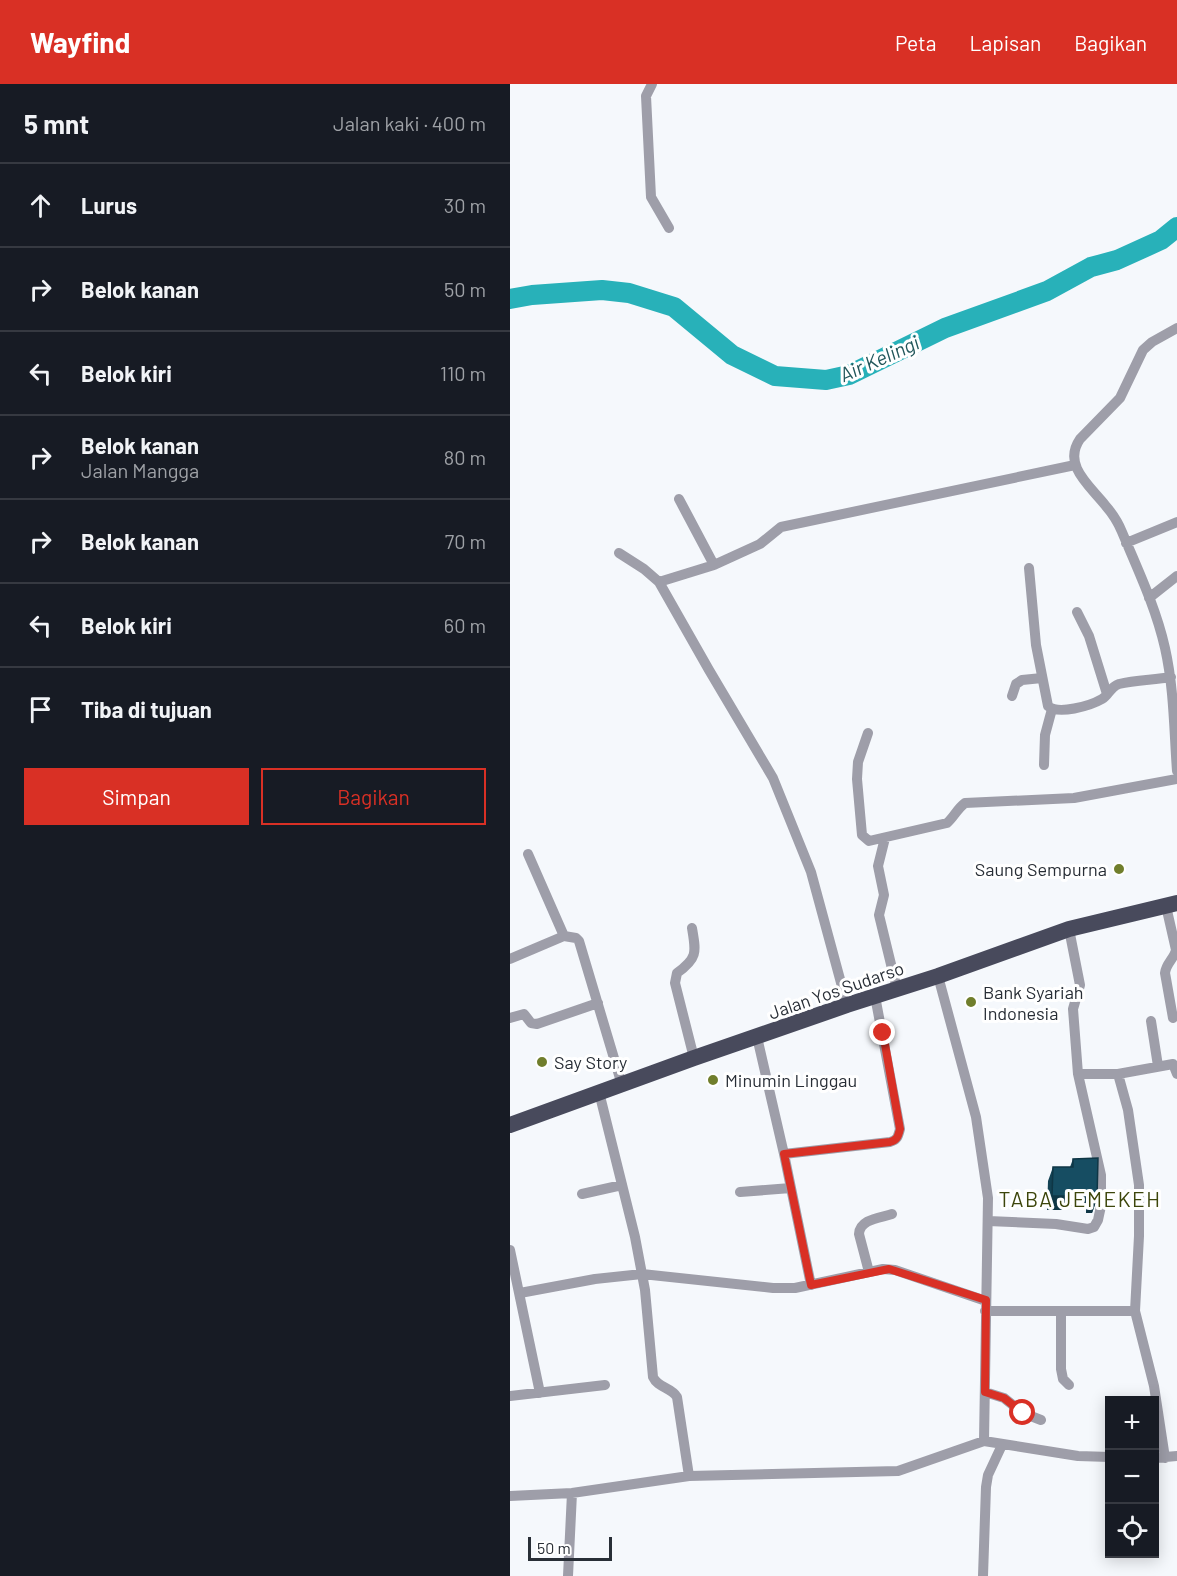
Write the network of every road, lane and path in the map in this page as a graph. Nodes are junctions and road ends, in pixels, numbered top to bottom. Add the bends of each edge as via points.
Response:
1 (652, 84) edge
2 (669, 228) dead end
3 (1177, 328) edge
4 (1075, 465) junction
5 (680, 499) dead end
6 (1177, 522) edge
7 (1126, 543) junction
8 (619, 553) dead end
9 (714, 565) junction
10 (1029, 568) dead end
11 (1177, 576) edge
12 (659, 582) junction
13 (1149, 598) junction
14 (1077, 612) dead end
15 (1171, 677) junction
16 (1042, 678) junction
17 (1107, 694) junction
18 (1012, 696) dead end
19 (1052, 709) junction
20 (868, 733) dead end
21 (1044, 765) dead end
22 (1177, 771) edge
23 (1177, 779) edge
24 (885, 838) junction
25 (528, 854) dead end
26 (1172, 904) edge
27 (692, 928) dead end
28 (1069, 929) junction
29 (564, 936) junction
30 (510, 959) edge
31 (938, 976) junction
32 (897, 989) junction
33 (875, 996) junction
34 (598, 1003) junction
35 (847, 1005) junction
36 (510, 1018) edge
37 (1173, 1018) dead end
38 (1151, 1022) dead end
39 (757, 1037) junction
40 (694, 1058) junction
41 (1158, 1065) junction
42 (1176, 1067) edge
43 (1078, 1074) junction
44 (1118, 1074) junction
45 (622, 1085) junction
46 (599, 1092) junction
47 (510, 1125) edge
48 (784, 1154) junction
49 (622, 1185) junction
50 (791, 1188) junction
51 (740, 1192) dead end
52 (582, 1194) dead end
53 (892, 1214) dead end
54 (988, 1221) junction
55 (510, 1250) edge
56 (869, 1272) junction
57 (642, 1274) junction
58 (811, 1285) junction
59 (520, 1293) junction
60 (985, 1306) junction
61 (1061, 1311) junction
62 (1135, 1311) junction
63 (605, 1385) dead end
64 (1069, 1385) dead end
65 (985, 1392) junction
66 (540, 1393) junction
67 (510, 1396) edge
68 (1041, 1420) dead end
69 (984, 1442) junction
70 (1002, 1445) junction
71 (1177, 1456) edge
72 (1105, 1457) edge
73 (1160, 1458) edge
74 (689, 1476) junction
75 (572, 1493) junction
76 (510, 1496) edge
77 (567, 1576) edge
78 (983, 1576) edge

1 - 2 street via 646,96 651,197
3 - 4 street via 1143,350 1120,398 1075,446
4 - 7 street via 1113,515
4 - 9 street via 781,526 760,544
5 - 9 street
6 - 7 street
7 - 13 street
8 - 12 street
9 - 12 street
10 - 16 street
11 - 13 street
12 - 35 street via 773,777 811,872
13 - 15 street
14 - 17 street via 1089,636
15 - 17 street via 1120,684
15 - 22 street
16 - 18 street via 1022,680
16 - 19 street
17 - 19 street via 1064,710
19 - 21 street via 1045,735
20 - 24 street via 858,762 862,835 869,841
23 - 24 street via 1074,798 965,803 947,823
24 - 32 street via 878,866 884,895 879,915
25 - 29 street
26 - 28 highway, Jalan Yos Sudarso
26 - 37 street via 1176,950 1165,973
27 - 40 street via 696,950 690,963 677,973 675,983
28 - 31 highway, Jalan Yos Sudarso
28 - 43 street via 1080,985 1073,1009
29 - 30 street
29 - 34 street via 574,936 579,941
31 - 32 highway, Jalan Yos Sudarso
31 - 54 street via 976,1117
32 - 33 highway, Jalan Yos Sudarso
33 - 35 highway, Jalan Yos Sudarso
33 - 48 street via 900,1129 898,1137 890,1142
34 - 36 street via 537,1024 531,1023 525,1014
34 - 45 street
35 - 39 highway, Jalan Yos Sudarso
38 - 41 street
39 - 40 highway, Jalan Yos Sudarso
39 - 48 street
40 - 45 highway, Jalan Yos Sudarso
41 - 42 street
41 - 44 street
43 - 44 street
43 - 54 street via 1101,1174 1101,1206 1094,1227
44 - 62 street via 1128,1110 1139,1185
45 - 46 highway, Jalan Yos Sudarso
46 - 47 highway, Jalan Yos Sudarso
46 - 49 street
48 - 50 street
49 - 52 street
49 - 57 street
50 - 51 street
50 - 58 street
53 - 56 street via 860,1227
54 - 60 street
55 - 59 street
56 - 58 street
56 - 60 street via 895,1270
57 - 58 street via 773,1288
57 - 59 street
57 - 74 street via 653,1377 677,1397
59 - 66 street
60 - 61 street
60 - 65 street
61 - 62 street
61 - 64 street via 1061,1369
62 - 73 street via 1159,1410
63 - 66 street
65 - 68 street
65 - 69 street
66 - 67 street
69 - 70 street
69 - 74 street via 898,1471
70 - 72 street
70 - 78 street via 988,1475
71 - 73 street
74 - 75 street
75 - 76 street
75 - 77 street

